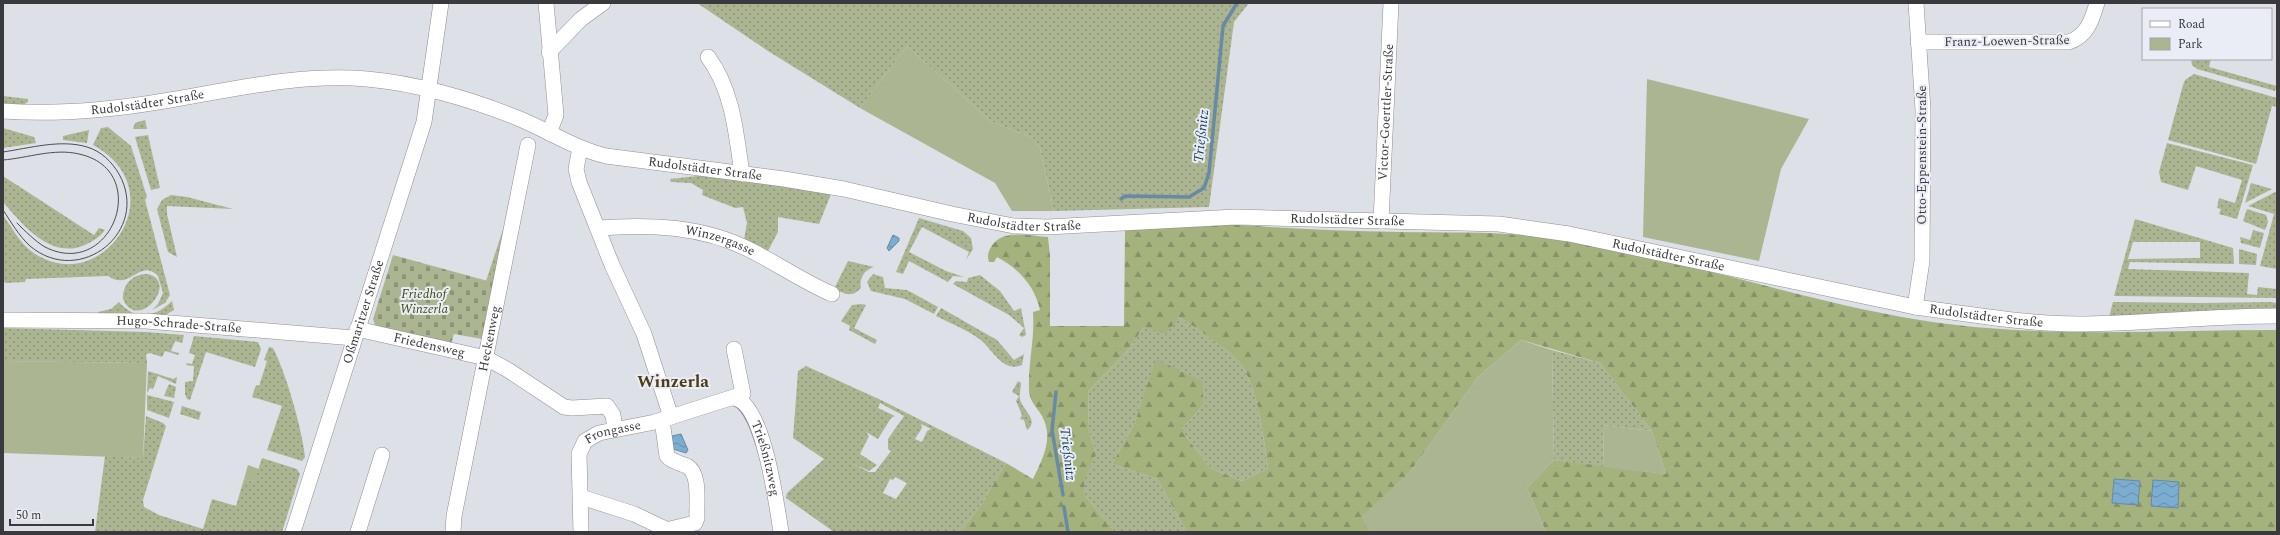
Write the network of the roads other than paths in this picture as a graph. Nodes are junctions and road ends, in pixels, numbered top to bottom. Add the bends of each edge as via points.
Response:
1 (440, 3) edge
2 (546, 3) edge
3 (603, 3) edge
4 (1391, 3) edge
5 (1916, 3) edge
6 (2097, 3) edge
7 (1918, 42) junction
8 (549, 52) junction
9 (708, 57) dead end
10 (428, 91) junction
11 (3, 111) edge
12 (549, 133) junction
13 (528, 145) dead end
14 (580, 148) junction
15 (742, 174) junction
16 (1381, 221) junction
17 (598, 228) junction
18 (832, 294) dead end
19 (1915, 306) junction
20 (2277, 316) edge
21 (3, 320) edge
22 (355, 334) junction
23 (734, 349) dead end
24 (486, 358) junction
25 (731, 398) junction
26 (666, 418) junction
27 (615, 429) junction
28 (382, 455) dead end
29 (580, 497) junction
30 (669, 531) edge
31 (293, 532) edge
32 (358, 532) edge
33 (453, 532) edge
34 (581, 532) edge
35 (781, 532) edge

1 - 10 street, Oßmaritzer Straße
2 - 8 street
3 - 8 street via 581,19
4 - 16 street, Victor-Goerttler-Straße
5 - 7 street, Otto-Eppenstein-Straße
6 - 7 street, Franz-Loewen-Straße via 2088,28 2078,38 2069,42
7 - 19 street, Otto-Eppenstein-Straße via 1923,110 1922,262
8 - 12 street via 556,115
9 - 15 street via 718,71 727,93 735,125
10 - 11 street, Rudolstädter Straße via 368,79 312,78 104,109 46,113
10 - 12 street, Rudolstädter Straße via 492,109
10 - 22 street, Oßmaritzer Straße via 424,122
12 - 14 street, Rudolstädter Straße
13 - 24 street, Heckenweg
14 - 15 street, Rudolstädter Straße via 614,157
14 - 17 street via 576,169 583,195
15 - 16 street, Rudolstädter Straße via 844,189 1014,226 1047,227 1236,217
16 - 19 street, Rudolstädter Straße via 1499,224 1569,234
17 - 18 street, Winzergasse via 652,226 706,233 750,250
17 - 26 street via 644,334
19 - 20 street, Rudolstädter Straße via 2050,323 2086,324
21 - 22 street, Hugo-Schrade-Straße via 146,321
22 - 24 street, Friedensweg
22 - 31 street, Oßmaritzer Straße
23 - 25 street via 743,394
24 - 27 street, Friedensweg via 564,407 607,406 613,415
24 - 33 street, Heckenweg
25 - 26 street
25 - 35 street, Trießnitzweg via 737,398 744,403 756,426 770,467
26 - 27 street, Frongasse
26 - 30 street via 667,456 688,467 694,475 697,518 695,523
27 - 29 street, Frongasse via 589,438 581,447
28 - 32 street
29 - 30 street via 634,514
29 - 34 street, Frongasse

